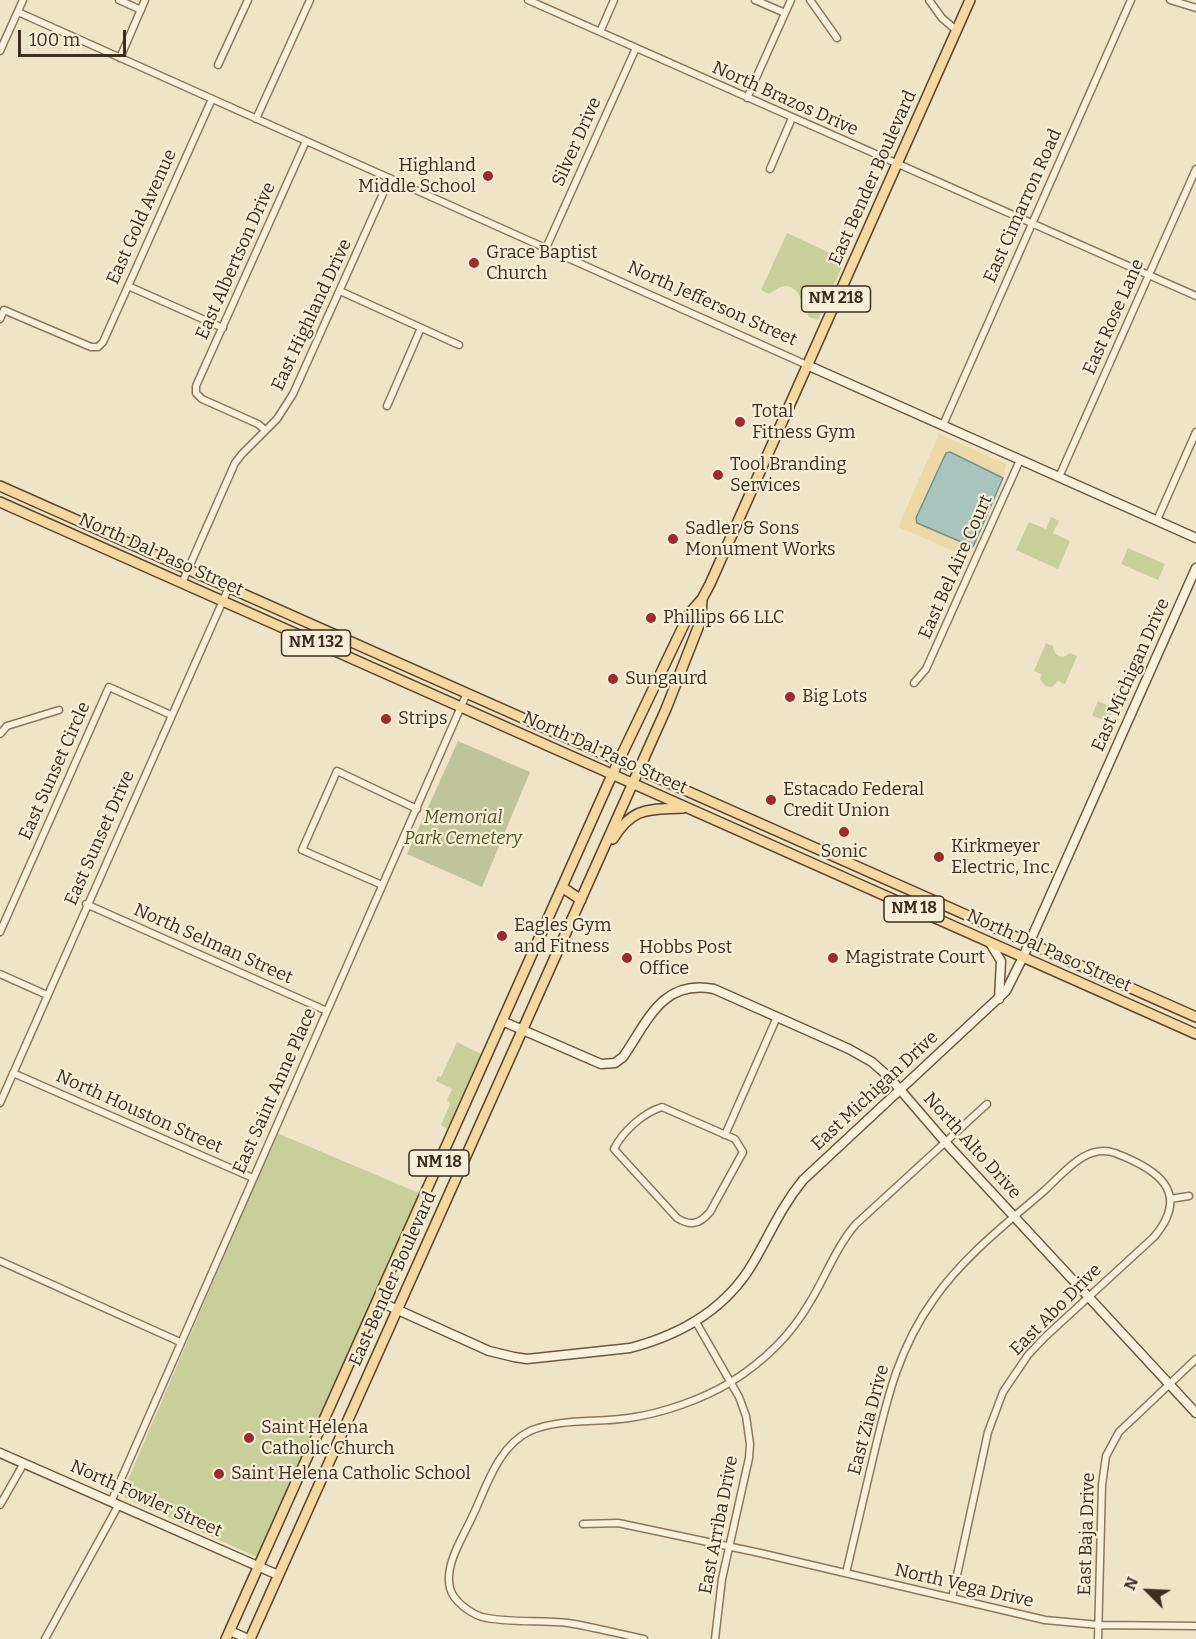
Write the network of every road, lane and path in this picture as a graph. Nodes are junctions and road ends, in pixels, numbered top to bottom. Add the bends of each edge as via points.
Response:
1 (23, 0) edge
2 (119, 0) edge
3 (145, 0) edge
4 (248, 0) edge
5 (310, 0) edge
6 (528, 0) edge
7 (614, 0) edge
8 (755, 0) edge
9 (790, 0) edge
10 (810, 0) edge
11 (929, 0) edge
12 (970, 0) edge
13 (1131, 0) edge
14 (1170, 0) edge
15 (1196, 8) edge
16 (141, 10) junction
17 (18, 12) junction
18 (785, 13) junction
19 (957, 31) junction
20 (600, 32) junction
21 (837, 38) dead end
22 (636, 48) junction
23 (0, 51) edge
24 (120, 58) junction
25 (218, 65) dead end
26 (747, 98) junction
27 (212, 99) junction
28 (256, 118) junction
29 (792, 118) junction
30 (306, 141) junction
31 (898, 165) junction
32 (770, 169) dead end
33 (1196, 169) edge
34 (390, 178) junction
35 (1032, 222) junction
36 (546, 248) junction
37 (1149, 275) junction
38 (128, 286) junction
39 (340, 291) junction
40 (1196, 296) edge
41 (0, 319) edge
42 (223, 328) junction
43 (421, 328) junction
44 (459, 345) dead end
45 (807, 365) junction
46 (387, 406) dead end
47 (942, 425) junction
48 (265, 430) junction
49 (1196, 432) edge
50 (1020, 460) junction
51 (1059, 477) junction
52 (0, 486) edge
53 (0, 502) edge
54 (1157, 520) junction
55 (1196, 538) edge
56 (1196, 568) edge
57 (188, 569) junction
58 (182, 583) junction
59 (228, 587) junction
60 (702, 599) junction
61 (223, 601) junction
62 (914, 683) dead end
63 (467, 693) junction
64 (461, 707) junction
65 (59, 710) dead end
66 (171, 715) junction
67 (0, 734) edge
68 (619, 760) junction
69 (639, 769) junction
70 (612, 775) junction
71 (632, 783) junction
72 (687, 808) junction
73 (417, 809) junction
74 (605, 846) junction
75 (382, 885) junction
76 (562, 887) junction
77 (581, 900) junction
78 (86, 904) junction
79 (0, 932) edge
80 (990, 942) junction
81 (1030, 943) junction
82 (1023, 957) junction
83 (0, 974) edge
84 (47, 995) junction
85 (999, 999) junction
86 (327, 1011) junction
87 (777, 1017) junction
88 (1196, 1017) edge
89 (502, 1021) junction
90 (522, 1030) junction
91 (1196, 1034) edge
92 (13, 1073) junction
93 (900, 1090) junction
94 (0, 1102) edge
95 (987, 1104) dead end
96 (725, 1135) junction
97 (946, 1143) junction
98 (253, 1178) junction
99 (1189, 1196) dead end
100 (1170, 1199) junction
101 (1014, 1217) junction
102 (0, 1262) edge
103 (1088, 1298) junction
104 (378, 1300) junction
105 (397, 1310) junction
106 (696, 1322) junction
107 (180, 1342) junction
108 (1196, 1359) edge
109 (730, 1382) junction
110 (1169, 1383) junction
111 (1196, 1413) edge
112 (0, 1453) edge
113 (24, 1463) junction
114 (115, 1504) junction
115 (0, 1505) edge
116 (583, 1524) dead end
117 (728, 1546) junction
118 (258, 1566) junction
119 (846, 1573) junction
120 (278, 1575) junction
121 (952, 1598) junction
122 (1099, 1625) junction
123 (1196, 1626) edge
124 (228, 1635) edge
125 (45, 1639) edge
126 (249, 1639) edge
127 (644, 1639) edge
128 (715, 1639) edge
129 (1098, 1639) edge

1 - 17 street
2 - 16 street
3 - 16 street
4 - 25 street
5 - 28 street
6 - 20 street, North Brazos Drive
7 - 20 street
8 - 18 street
9 - 18 street
10 - 21 street
11 - 19 street
12 - 19 main road, East Bender Boulevard / NM 218
13 - 35 street, East Cimarron Road
14 - 15 street
16 - 24 street
17 - 23 street
17 - 24 street, North Jefferson Street
18 - 26 street
19 - 31 main road, East Bender Boulevard / NM 218
20 - 22 street, North Brazos Drive
22 - 26 street, North Brazos Drive
22 - 36 street, Silver Drive
24 - 27 street, North Jefferson Street
26 - 29 street, North Brazos Drive
27 - 28 street, North Jefferson Street
27 - 38 street, East Gold Avenue
28 - 30 street, North Jefferson Street
29 - 31 street, North Brazos Drive
29 - 32 street
30 - 34 street, North Jefferson Street
30 - 42 street, East Albertson Drive
31 - 35 street, North Brazos Drive
31 - 45 main road, East Bender Boulevard / NM 218
33 - 37 street, East Rose Lane
34 - 36 street, North Jefferson Street
34 - 39 street, East Highland Drive
35 - 37 street, North Brazos Drive
35 - 47 street, East Cimarron Road
36 - 45 street, North Jefferson Street
37 - 40 street, North Brazos Drive
37 - 51 street, East Rose Lane
38 - 41 street, East Gold Avenue via 98,347 4,309
38 - 42 street
39 - 43 street
39 - 48 street, East Highland Drive via 293,394
42 - 48 street, East Albertson Drive via 195,393
43 - 44 street
43 - 46 street
45 - 47 street, North Jefferson Street
45 - 60 main road, East Bender Boulevard / NM 218
47 - 50 street, North Jefferson Street
48 - 57 street, East Highland Drive via 235,463
49 - 54 street
50 - 51 street, North Jefferson Street
50 - 62 street, East Bel Aire Court via 926,669
51 - 54 street, North Jefferson Street
52 - 57 main road, North Dal Paso Street / NM 132
53 - 58 main road, North Dal Paso Street / NM 132
54 - 55 street, North Jefferson Street
56 - 81 street, East Michigan Drive
57 - 58 street, East Highland Drive
57 - 59 main road, North Dal Paso Street / NM 132
58 - 61 main road, North Dal Paso Street / NM 132
59 - 61 street, East Sunset Drive
59 - 63 main road, North Dal Paso Street / NM 132
60 - 68 main road, East Bender Boulevard via 689,614
60 - 69 main road, East Bender Boulevard / NM 218 via 701,620
61 - 64 main road, North Dal Paso Street / NM 132
61 - 66 street, East Sunset Drive
63 - 64 street, East Saint Anne Place
63 - 68 main road, North Dal Paso Street / NM 132
64 - 70 main road, North Dal Paso Street / NM 132
64 - 73 street, East Saint Anne Place
65 - 67 street via 7,726
66 - 78 street, East Sunset Drive
66 - 79 street, East Sunset Circle via 109,687
68 - 69 main road, North Dal Paso Street / NM 132
68 - 70 main road, East Bender Boulevard / NM 18
69 - 71 main road, East Bender Boulevard / NM 218
69 - 81 main road, North Dal Paso Street / NM 18
70 - 71 main road, North Dal Paso Street / NM 132
70 - 76 main road, East Bender Boulevard / NM 18
71 - 72 main road, North Dal Paso Street / NM 18
71 - 74 main road, East Bender Boulevard / NM 18
72 - 74 main road via 658,808 640,813 627,820
72 - 80 main road, North Dal Paso Street / NM 18
73 - 75 street, East Saint Anne Place
73 - 75 street via 338,771 302,850
74 - 77 main road, East Bender Boulevard / NM 18
75 - 86 street, East Saint Anne Place
76 - 77 main road
76 - 89 main road, East Bender Boulevard / NM 18
77 - 90 main road, East Bender Boulevard / NM 18
78 - 84 street, East Sunset Drive
78 - 86 street, North Selman Street
80 - 82 main road, North Dal Paso Street / NM 18
80 - 85 street via 1001,961
81 - 82 street, East Michigan Drive
81 - 88 main road, North Dal Paso Street / NM 18
82 - 85 street, East Michigan Drive
82 - 91 main road, North Dal Paso Street / NM 18
83 - 84 street
84 - 92 street, East Sunset Drive
85 - 93 street, East Michigan Drive
86 - 98 street, East Saint Anne Place
87 - 90 street, North Alto Drive via 714,988 687,987 659,1005 623,1057 608,1064
87 - 93 street, North Alto Drive via 862,1056
87 - 96 street
89 - 90 street, North Alto Drive
89 - 104 main road, East Bender Boulevard / NM 18
90 - 105 main road, East Bender Boulevard / NM 18
92 - 94 street, East Sunset Drive
92 - 98 street, North Houston Street
93 - 97 street, North Alto Drive
93 - 106 street, East Michigan Drive via 804,1180 783,1206 752,1266 729,1294
95 - 97 street
96 - 96 street via 735,1139 743,1152 710,1212 693,1225 676,1218 614,1149 619,1138 650,1111 662,1107
97 - 101 street, North Alto Drive
97 - 109 street via 856,1224 842,1242 810,1304 788,1333
98 - 107 street, East Saint Anne Place
99 - 100 street
100 - 101 street, East Zia Drive via 1160,1176 1142,1165 1106,1151 1091,1152
100 - 103 street, East Abo Drive via 1162,1228
101 - 103 street, North Alto Drive
101 - 119 street, East Zia Drive via 945,1284 904,1351 884,1408
102 - 107 street
103 - 110 street, North Alto Drive
103 - 121 street, East Abo Drive via 1028,1355 1003,1392 988,1432
104 - 105 street, East Michigan Drive
104 - 118 main road, East Bender Boulevard / NM 18
105 - 106 street, East Michigan Drive via 489,1351 527,1359 630,1348 662,1339
105 - 120 main road, East Bender Boulevard / NM 18
106 - 109 street, East Arriba Drive
107 - 114 street, East Saint Anne Place
108 - 110 street, East Baja Drive
109 - 117 street, East Arriba Drive via 746,1416 750,1458
109 - 127 street via 657,1413 562,1424 521,1436 498,1462 453,1560 450,1590 461,1605 481,1617 568,1623
110 - 111 street, North Alto Drive
110 - 122 street, East Baja Drive via 1119,1432 1106,1456
112 - 113 street, North Fowler Street
113 - 114 street, North Fowler Street
113 - 115 street
114 - 118 street, North Fowler Street
114 - 125 street, East Saint Anne Place
116 - 117 street, North Vega Drive via 618,1523
117 - 119 street, North Vega Drive
117 - 128 street, East Arriba Drive
118 - 120 street, North Fowler Street
118 - 124 main road, NM 18
119 - 121 street, North Vega Drive
120 - 126 main road, NM 18
121 - 122 street, North Vega Drive via 1045,1620
122 - 123 street, North Vega Drive
122 - 129 street, East Baja Drive
124 - 126 street

